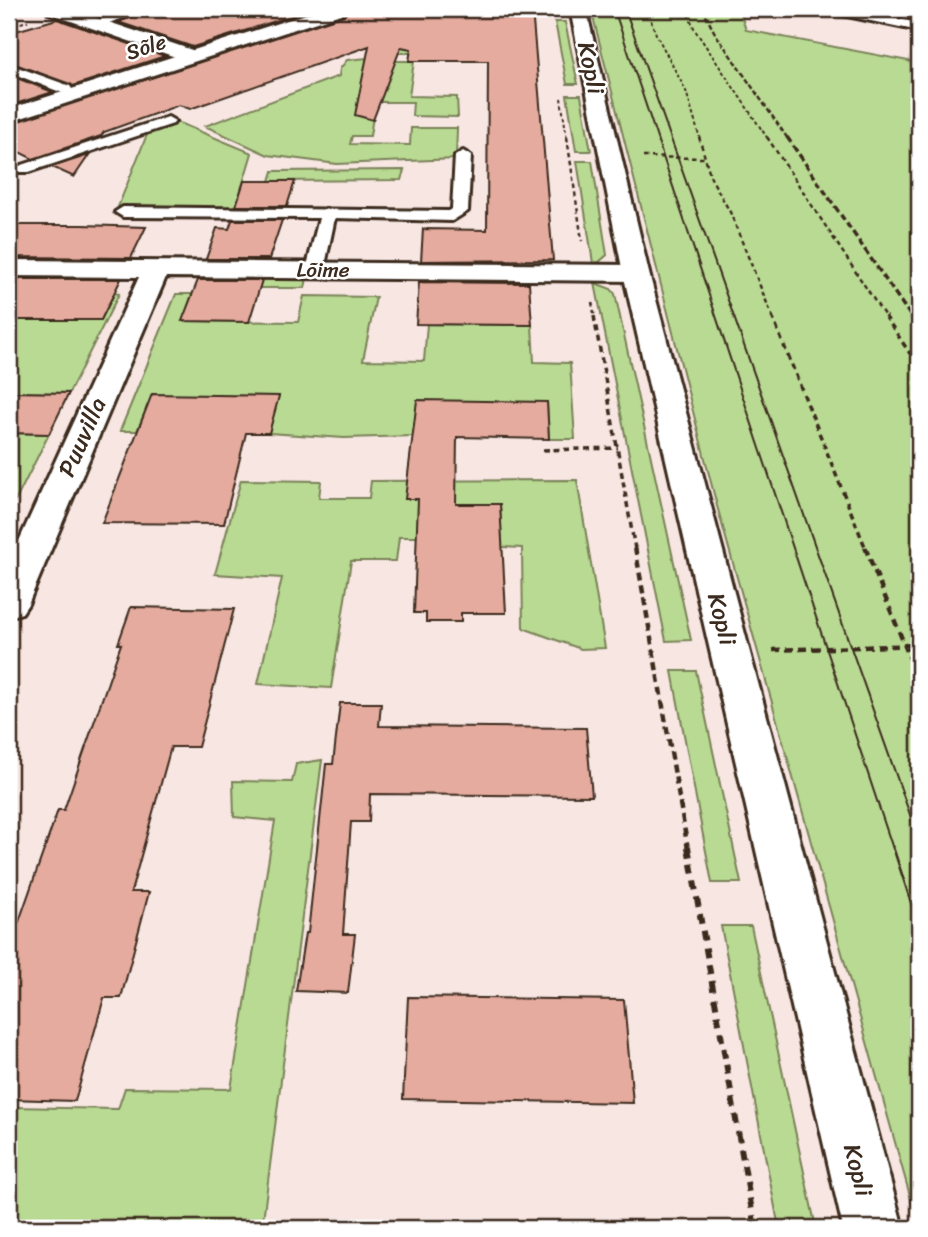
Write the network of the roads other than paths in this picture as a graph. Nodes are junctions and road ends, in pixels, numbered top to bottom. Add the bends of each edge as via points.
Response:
1 (54, 9) edge
2 (145, 9) edge
3 (316, 9) edge
4 (338, 9) edge
5 (578, 9) edge
6 (828, 9) edge
7 (96, 23) junction
8 (919, 27) edge
9 (185, 55) junction
10 (9, 68) edge
11 (65, 89) junction
12 (9, 107) edge
13 (9, 117) edge
14 (168, 121) dead end
15 (463, 156) dead end
16 (9, 162) edge
17 (24, 169) junction
18 (9, 176) edge
19 (122, 212) dead end
20 (328, 213) junction
21 (9, 268) edge
22 (156, 269) junction
23 (315, 270) junction
24 (636, 273) junction
25 (9, 604) edge
26 (873, 1228) edge

1 - 7 street
2 - 7 lane
3 - 9 street, Sõle
4 - 9 street, Sõle
5 - 24 street, Kopli
6 - 8 lane
7 - 9 street
9 - 11 street, Sõle
9 - 13 street, Sõle
10 - 11 lane
11 - 12 street, Sõle
14 - 17 lane
15 - 20 lane via 460,211 452,216
16 - 17 lane
17 - 18 lane
19 - 20 lane
20 - 23 lane
21 - 22 street, Lõime
22 - 23 street, Lõime
22 - 25 street, Puuvilla
23 - 24 street, Lõime
24 - 26 street, Kopli

